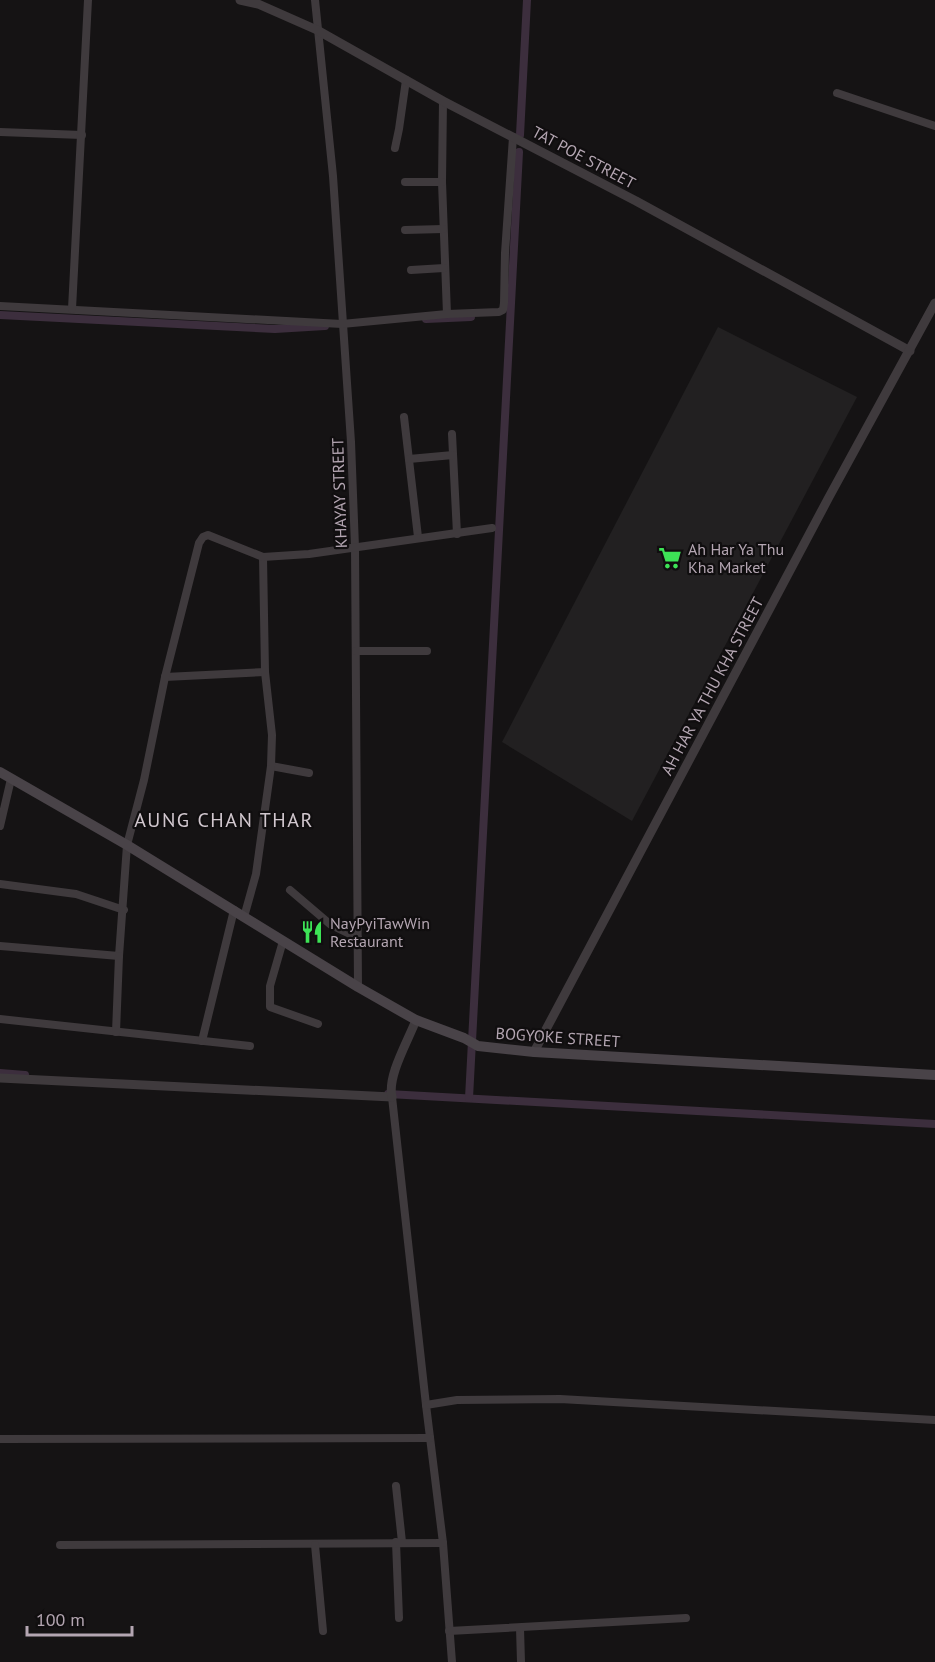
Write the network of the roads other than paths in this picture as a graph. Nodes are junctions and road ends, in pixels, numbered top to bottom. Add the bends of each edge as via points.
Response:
1 (88, 0) edge
2 (240, 0) edge
3 (315, 0) edge
4 (317, 30) junction
5 (406, 80) junction
6 (837, 93) dead end
7 (443, 101) junction
8 (935, 126) edge
9 (0, 132) edge
10 (82, 135) junction
11 (513, 137) junction
12 (394, 148) dead end
13 (405, 182) dead end
14 (442, 182) junction
15 (443, 229) junction
16 (405, 230) dead end
17 (444, 268) junction
18 (411, 270) dead end
19 (935, 303) edge
20 (0, 306) edge
21 (72, 309) junction
22 (447, 314) junction
23 (342, 324) junction
24 (910, 351) junction
25 (404, 417) dead end
26 (452, 434) dead end
27 (453, 455) junction
28 (409, 459) junction
29 (492, 528) dead end
30 (457, 534) junction
31 (418, 537) junction
32 (355, 547) junction
33 (263, 557) junction
34 (356, 651) junction
35 (427, 651) dead end
36 (265, 672) junction
37 (165, 677) junction
38 (271, 766) junction
39 (0, 772) edge
40 (309, 773) dead end
41 (11, 779) junction
42 (0, 826) edge
43 (127, 845) junction
44 (0, 884) edge
45 (290, 890) dead end
46 (124, 910) junction
47 (234, 910) junction
48 (244, 917) junction
49 (357, 938) junction
50 (283, 941) junction
51 (0, 946) edge
52 (119, 957) junction
53 (358, 987) junction
54 (0, 1019) edge
55 (416, 1020) junction
56 (318, 1024) dead end
57 (116, 1032) junction
58 (202, 1041) junction
59 (250, 1046) dead end
60 (534, 1052) junction
61 (935, 1074) edge
62 (0, 1078) edge
63 (391, 1094) junction
64 (426, 1405) junction
65 (935, 1420) edge
66 (430, 1438) junction
67 (0, 1439) edge
68 (396, 1486) dead end
69 (399, 1542) junction
70 (443, 1543) junction
71 (60, 1545) dead end
72 (315, 1545) junction
73 (399, 1618) dead end
74 (686, 1618) dead end
75 (520, 1628) junction
76 (323, 1631) dead end
77 (449, 1631) junction
78 (452, 1662) edge
79 (521, 1662) edge

1 - 10 street
2 - 4 street, TAT POE STREET
3 - 4 street, KHAYAY STREET
4 - 5 street, TAT POE STREET
4 - 23 street, KHAYAY STREET via 333,176
5 - 7 street, TAT POE STREET
5 - 12 street
6 - 8 street
7 - 11 street, TAT POE STREET
7 - 14 street
9 - 10 street
10 - 21 street
11 - 22 street via 504,308 496,312
11 - 24 street, TAT POE STREET
13 - 14 street
14 - 15 street
15 - 16 street
15 - 17 street
17 - 18 street
17 - 22 street
19 - 24 street, AH HAR YA THU KHA STREET
20 - 21 street
21 - 23 street
22 - 23 street
23 - 32 street, KHAYAY STREET
24 - 60 street, AH HAR YA THU KHA STREET
25 - 28 street
26 - 27 street
27 - 28 street
27 - 30 street
28 - 31 street
29 - 30 street
30 - 31 street
31 - 32 street
32 - 33 street
32 - 34 street, KHAYAY STREET
33 - 36 street
33 - 37 street via 203,537
34 - 35 street
34 - 49 street, KHAYAY STREET
36 - 37 street
36 - 38 street
37 - 43 street
38 - 40 street
38 - 48 street via 256,874
39 - 41 main road, BOGYOKE STREET
41 - 42 street
41 - 43 main road, BOGYOKE STREET
43 - 46 street
43 - 47 main road, BOGYOKE STREET
44 - 46 street via 76,894
45 - 49 street via 331,925
46 - 52 street
47 - 48 main road, BOGYOKE STREET
47 - 58 street
48 - 50 main road, BOGYOKE STREET
49 - 53 street, KHAYAY STREET
50 - 53 main road, BOGYOKE STREET
50 - 56 street via 270,986 270,1007
51 - 52 street
52 - 57 street
53 - 55 main road, BOGYOKE STREET
54 - 57 street
55 - 60 main road, BOGYOKE STREET via 478,1046
55 - 63 street via 396,1065
57 - 58 street
58 - 59 street
60 - 61 main road, BOGYOKE STREET
62 - 63 street
63 - 64 street
64 - 65 street via 457,1400 560,1399
64 - 66 street
66 - 67 street
66 - 70 street
68 - 69 street
69 - 70 street
69 - 72 street
69 - 73 street
70 - 77 street
71 - 72 street
72 - 76 street
74 - 75 street
75 - 77 street
75 - 79 street
77 - 78 street

